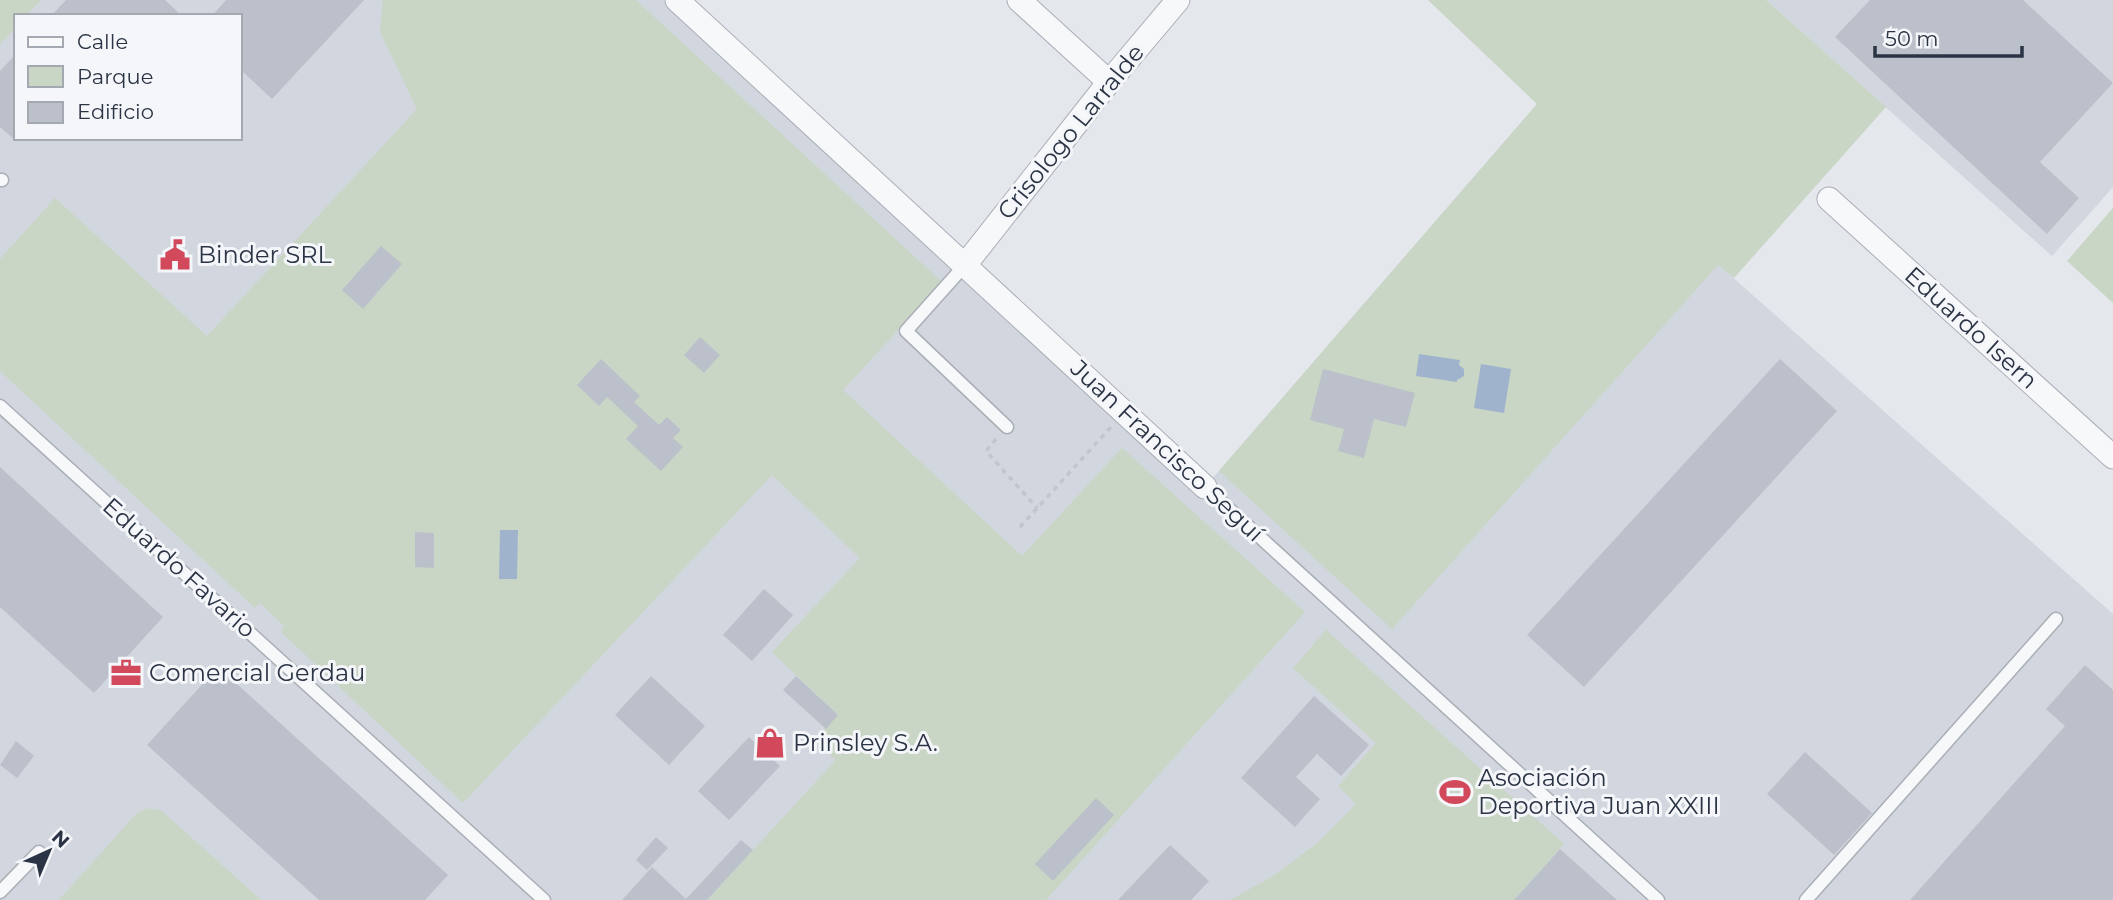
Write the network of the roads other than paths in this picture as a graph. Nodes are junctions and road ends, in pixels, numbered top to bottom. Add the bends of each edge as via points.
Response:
1 (677, 0) edge
2 (1019, 0) edge
3 (1178, 0) edge
4 (1109, 82) junction
5 (1829, 199) dead end
6 (965, 265) junction
7 (0, 406) edge
8 (1007, 427) road end
9 (2113, 457) edge
10 (1205, 487) joint
11 (2056, 619) dead end
12 (38, 852) dead end
13 (0, 892) edge
14 (544, 900) edge
15 (1658, 900) edge
16 (1806, 900) edge

1 - 6 street, Juan Francisco Seguí
2 - 4 street
3 - 4 street, Crisologo Larralde
4 - 6 street, Crisologo Larralde
5 - 9 street, Eduardo Isern
6 - 8 lane via 906,331
6 - 10 street, Juan Francisco Seguí
7 - 14 lane, Eduardo Favario
10 - 15 lane, Juan Francisco Seguí
11 - 16 lane
12 - 13 lane

